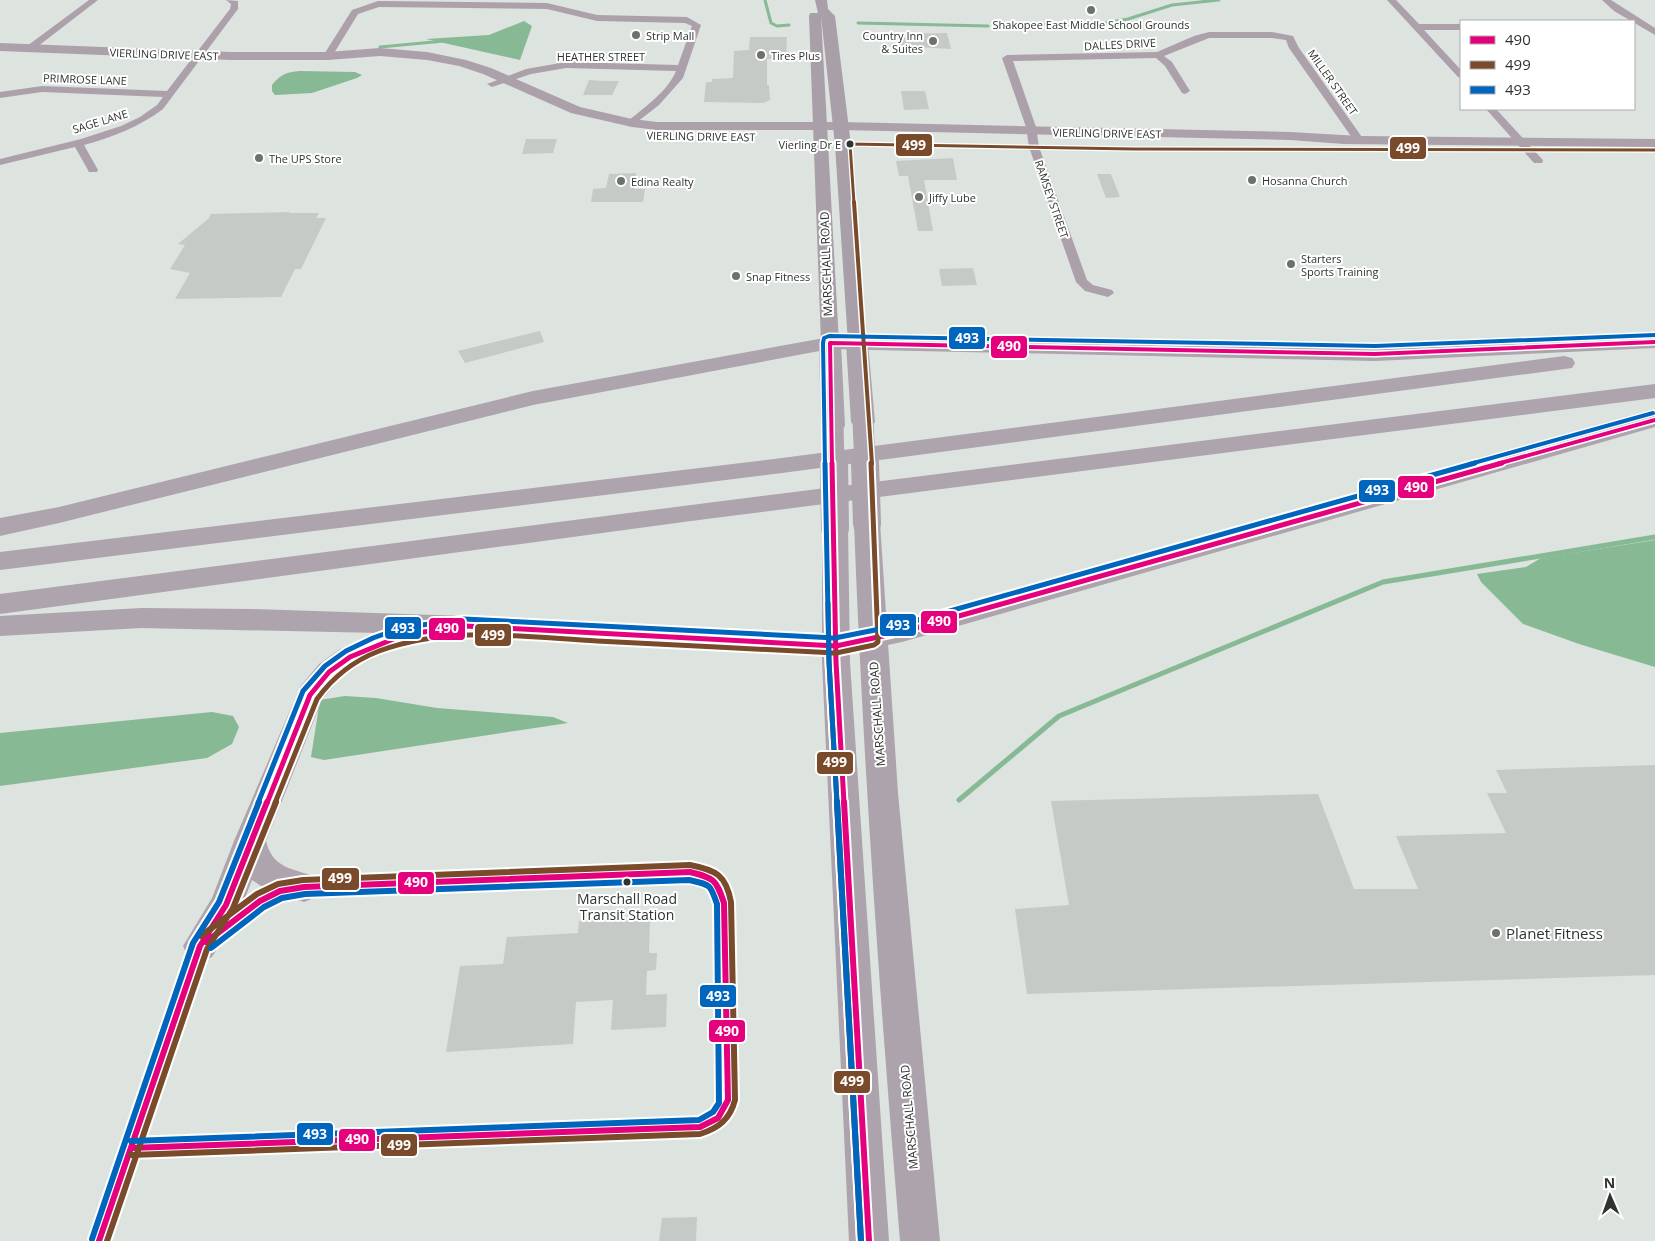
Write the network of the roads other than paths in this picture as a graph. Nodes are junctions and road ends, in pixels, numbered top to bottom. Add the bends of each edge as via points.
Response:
1 (94, 0) edge
2 (230, 0) edge
3 (1391, 0) edge
4 (1606, 0) edge
5 (821, 5) edge
6 (1632, 20) edge
7 (1637, 24) edge
8 (1655, 24) edge
9 (1418, 27) junction
10 (1460, 27) edge
11 (1655, 32) edge
12 (1290, 38) joint
13 (0, 47) edge
14 (30, 48) junction
15 (199, 55) junction
16 (1158, 55) junction
17 (328, 56) junction
18 (1007, 58) joint
19 (683, 68) junction
20 (1460, 74) edge
21 (506, 79) junction
22 (492, 84) junction
23 (1185, 91) dead end
24 (170, 94) junction
25 (0, 95) edge
26 (1492, 110) edge
27 (629, 128) junction
28 (820, 131) junction
29 (842, 131) junction
30 (1032, 136) junction
31 (1359, 140) junction
32 (1520, 141) junction
33 (77, 142) junction
34 (1655, 144) edge
35 (1538, 161) dead end
36 (0, 162) edge
37 (93, 170) dead end
38 (1108, 293) dead end
39 (857, 342) junction
40 (1655, 342) edge
41 (830, 343) junction
42 (1655, 350) edge
43 (1655, 391) edge
44 (1655, 420) edge
45 (0, 527) edge
46 (0, 561) edge
47 (0, 604) edge
48 (0, 626) edge
49 (465, 626) junction
50 (872, 638) junction
51 (836, 646) junction
52 (250, 841) junction
53 (304, 887) dead end
54 (200, 946) joint
55 (99, 1241) edge
56 (869, 1241) edge
57 (920, 1241) edge

1 - 14 street
2 - 15 street, SAGE LANE via 235,3 234,9
3 - 9 street
4 - 6 street
5 - 28 main road, MARSCHALL ROAD via 814,16
5 - 29 main road, MARSCHALL ROAD via 829,16
7 - 8 street
7 - 11 street
9 - 10 street
9 - 20 street
12 - 16 street, DALLES DRIVE via 1272,35 1209,36
12 - 31 street, MILLER STREET
13 - 14 street, VIERLING DRIVE EAST
14 - 15 street, VIERLING DRIVE EAST
15 - 17 street, VIERLING DRIVE EAST
15 - 24 street, SAGE LANE
16 - 18 street, DALLES DRIVE
16 - 23 street via 1169,64
17 - 19 street via 355,12 378,4 547,6 597,18 687,20 697,25
17 - 21 street, VIERLING DRIVE EAST via 380,52 427,56 462,63
17 - 22 street, VIERLING DRIVE EAST via 434,65 468,73
18 - 30 street, RAMSEY STREET
19 - 21 street, HEATHER STREET via 572,65 541,68
19 - 27 street via 656,103
21 - 22 street, HEATHER STREET
21 - 27 street, VIERLING DRIVE EAST via 576,110
22 - 27 street, VIERLING DRIVE EAST via 578,123
24 - 25 street, PRIMROSE LANE via 42,90
24 - 33 street, SAGE LANE via 160,107 139,122
26 - 32 street
27 - 28 street, VIERLING DRIVE EAST
27 - 28 street, VIERLING DRIVE EAST via 686,137
28 - 29 street, VIERLING DRIVE EAST
28 - 41 main road, MARSCHALL ROAD
29 - 30 street, VIERLING DRIVE EAST
29 - 39 main road, MARSCHALL ROAD
30 - 31 street, VIERLING DRIVE EAST via 1294,142
30 - 38 street, RAMSEY STREET via 1082,282 1089,288
31 - 32 street, VIERLING DRIVE EAST
32 - 34 street, VIERLING DRIVE EAST
32 - 35 street
33 - 36 street, SAGE LANE
33 - 37 street
39 - 40 highway via 1375,354
39 - 41 highway
39 - 50 highway, MARSCHALL ROAD, bridge
41 - 45 highway via 533,398
41 - 51 highway, MARSCHALL ROAD, bridge
42 - 46 highway via 1113,424 440,510
43 - 47 highway
44 - 50 highway via 911,630
48 - 49 highway via 140,618
49 - 51 highway
49 - 52 highway via 394,638 350,656 329,672 310,695
50 - 51 highway
50 - 57 highway, MARSCHALL ROAD
51 - 56 highway, MARSCHALL ROAD
52 - 53 highway via 253,858 260,869
52 - 54 highway via 226,905
54 - 55 street

